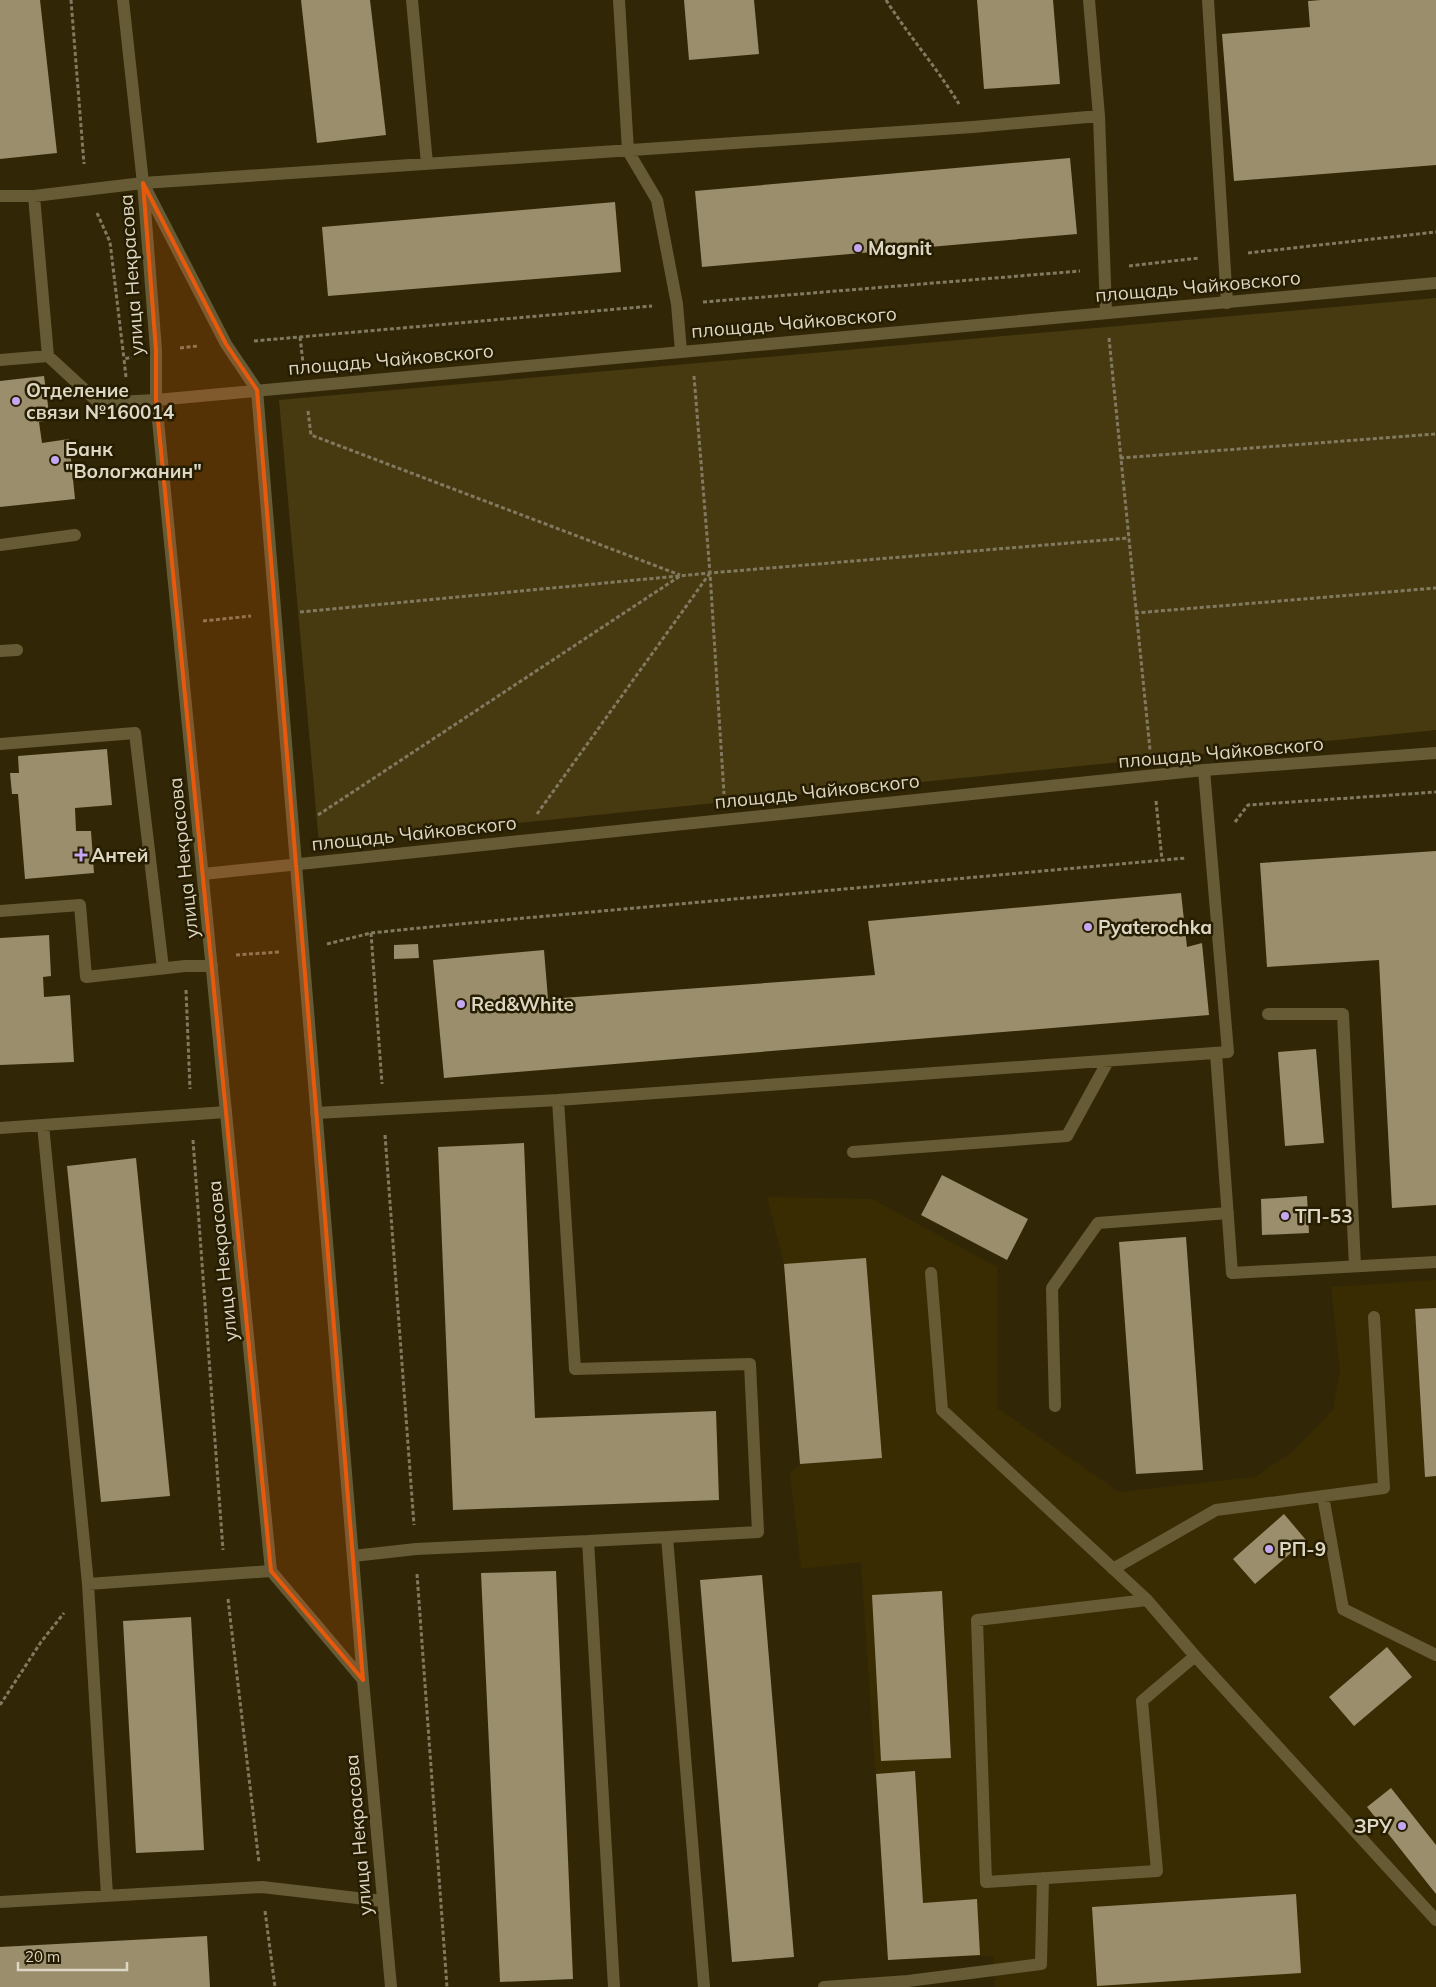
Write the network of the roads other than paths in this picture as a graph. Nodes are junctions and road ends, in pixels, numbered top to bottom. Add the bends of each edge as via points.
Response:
1 (123, 0) edge
2 (412, 0) edge
3 (618, 0) edge
4 (1089, 0) edge
5 (1208, 0) edge
6 (1099, 116) junction
7 (628, 151) junction
8 (427, 164) junction
9 (143, 183) junction
10 (0, 196) edge
11 (34, 196) junction
12 (1436, 283) edge
13 (1227, 303) junction
14 (1106, 312) junction
15 (680, 351) junction
16 (48, 356) junction
17 (0, 360) edge
18 (257, 390) junction
19 (156, 400) junction
20 (75, 535) dead end
21 (0, 544) edge
22 (17, 650) dead end
23 (0, 651) edge
24 (0, 744) edge
25 (1436, 753) edge
26 (1204, 770) junction
27 (296, 864) junction
28 (203, 874) junction
29 (0, 911) edge
30 (212, 961) junction
31 (163, 968) junction
32 (1268, 1014) dead end
33 (1216, 1053) junction
34 (1108, 1061) junction
35 (558, 1100) junction
36 (226, 1112) junction
37 (316, 1113) junction
38 (43, 1125) junction
39 (0, 1128) edge
40 (853, 1152) dead end
41 (1228, 1213) junction
42 (1436, 1262) edge
43 (1355, 1266) junction
44 (931, 1273) dead end
45 (1374, 1317) dead end
46 (1055, 1406) dead end
47 (1323, 1496) junction
48 (667, 1537) junction
49 (588, 1541) junction
50 (353, 1556) junction
51 (1113, 1569) junction
52 (271, 1571) junction
53 (88, 1584) junction
54 (1147, 1600) junction
55 (1436, 1655) edge
56 (1195, 1656) junction
57 (363, 1680) junction
58 (1043, 1878) junction
59 (107, 1895) junction
60 (383, 1901) junction
61 (0, 1902) edge
62 (1436, 1920) edge
63 (391, 1987) edge
64 (614, 1987) edge
65 (704, 1987) edge
66 (824, 1987) edge

1 - 9 street, улица Некрасова
2 - 8 street
3 - 7 street
4 - 6 street
5 - 13 street
6 - 7 street
6 - 14 street
7 - 8 street
7 - 15 street via 657,200 677,304
8 - 9 street
9 - 11 street
9 - 18 street via 226,344
9 - 19 street, улица Некрасова via 156,350
10 - 11 street
11 - 16 street
12 - 13 street, площадь Чайковского
13 - 14 street, площадь Чайковского
14 - 15 street, площадь Чайковского
15 - 18 street, площадь Чайковского
16 - 17 street
16 - 19 street, площадь Чайковского via 99,403
18 - 19 street, площадь Чайковского
18 - 27 street, улица Некрасова
19 - 28 street, улица Некрасова
20 - 21 street
22 - 23 street
24 - 31 street via 135,733
25 - 26 street, площадь Чайковского
26 - 27 street, площадь Чайковского
26 - 33 street via 1228,1052
27 - 28 street, площадь Чайковского
27 - 37 street, улица Некрасова
28 - 30 street, улица Некрасова
29 - 31 street via 80,904 86,977
30 - 31 street
30 - 36 street, улица Некрасова
32 - 43 street via 1343,1014
33 - 34 street
33 - 41 street
34 - 35 street
34 - 40 street via 1067,1136
35 - 37 street
35 - 48 street via 575,1370 750,1364 758,1532
36 - 38 street
36 - 52 street, улица Некрасова
37 - 50 street, улица Некрасова
38 - 39 street
38 - 53 street
41 - 43 street via 1232,1273
41 - 46 street via 1098,1223 1052,1288
42 - 43 street
44 - 51 street via 942,1410
45 - 47 street via 1384,1488
47 - 51 street via 1216,1510
47 - 55 street via 1342,1609
48 - 49 street
48 - 65 street
49 - 50 street via 416,1549
49 - 64 street
50 - 57 street, улица Некрасова
51 - 54 street
52 - 53 street
52 - 57 street
53 - 59 street
54 - 56 street
54 - 58 street via 978,1620 986,1882
56 - 58 street via 1142,1701 1157,1871
56 - 62 street
57 - 60 street, улица Некрасова
58 - 66 street via 1041,1964 908,1981
59 - 60 street via 262,1887
59 - 61 street
60 - 63 street, улица Некрасова

